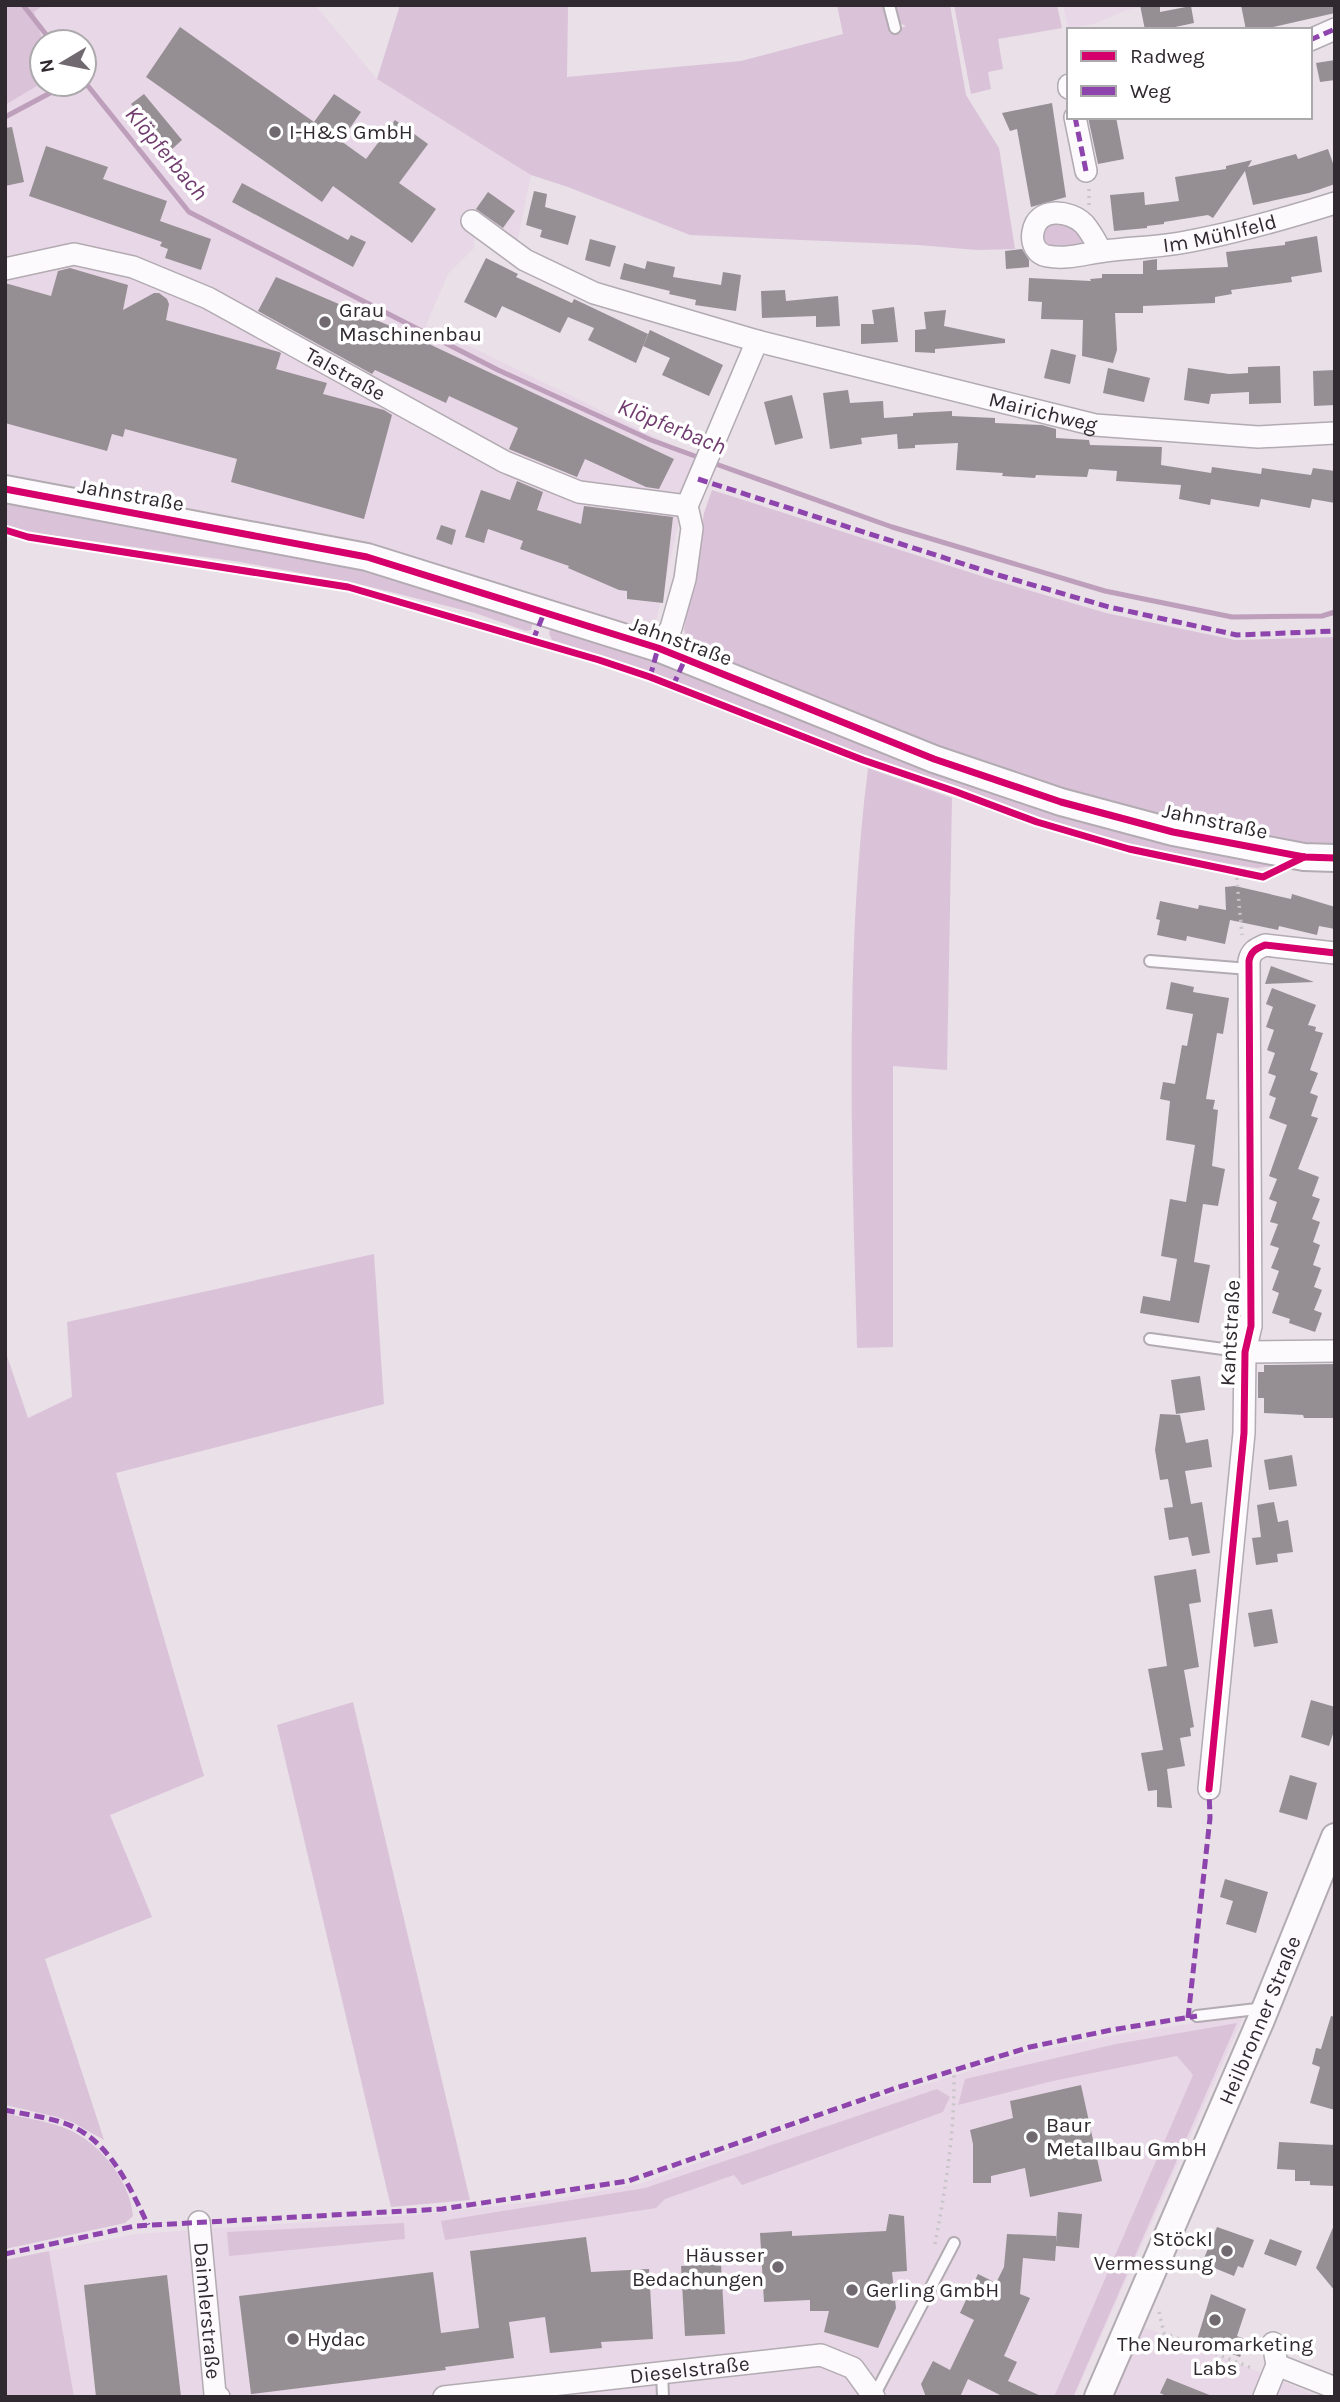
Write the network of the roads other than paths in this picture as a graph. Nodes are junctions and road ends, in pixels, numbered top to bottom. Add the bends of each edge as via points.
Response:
1 (889, 5) edge
2 (895, 28) dead end
3 (1335, 29) edge
4 (1312, 39) edge
5 (1075, 119) edge
6 (1086, 171) road end
7 (1335, 203) edge
8 (472, 221) dead end
9 (1101, 251) junction
10 (5, 269) edge
11 (757, 341) junction
12 (1335, 433) edge
13 (5, 489) edge
14 (687, 506) junction
15 (658, 648) junction
16 (1335, 858) edge
17 (1335, 953) edge
18 (1150, 961) dead end
19 (1250, 961) junction
20 (1150, 1339) dead end
21 (1335, 1351) edge
22 (1245, 1352) junction
23 (1209, 1789) dead end
24 (1335, 1837) edge
25 (1265, 2008) junction
26 (1197, 2015) dead end
27 (199, 2222) dead end
28 (954, 2243) dead end
29 (1273, 2343) dead end
30 (1275, 2370) junction
31 (662, 2372) junction
32 (1335, 2388) edge
33 (874, 2396) edge
34 (219, 2397) edge
35 (444, 2397) edge
36 (663, 2397) edge
37 (1098, 2397) edge
38 (1264, 2397) edge

1 - 2 lane
3 - 4 street
5 - 6 street
7 - 9 street, Im Mühlfeld via 1179,243
8 - 11 street, Mairichweg via 525,260 594,293
9 - 9 street, Im Mühlfeld via 1085,225 1071,215 1044,215 1033,231 1034,247 1048,256 1079,257
10 - 14 street, Talstraße via 74,254 133,267 208,298 413,418 505,461 579,492
11 - 12 street, Mairichweg via 1095,425 1258,438
11 - 14 street
13 - 15 street, Jahnstraße via 367,557
14 - 15 street via 692,528 685,579 671,628
15 - 16 street, Jahnstraße via 934,759 1061,802 1173,832 1304,857
17 - 19 street via 1265,945 1256,949
18 - 19 lane
19 - 22 street, Kantstraße via 1251,1326
20 - 22 lane
21 - 22 street
22 - 23 street, Kantstraße via 1244,1433
24 - 25 street, Heilbronner Straße
25 - 26 lane
25 - 37 street, Heilbronner Straße
27 - 34 street, Daimlerstraße via 215,2394
28 - 33 lane
29 - 30 street
30 - 32 street
30 - 38 street
31 - 33 street, Dieselstraße via 821,2355 853,2368
31 - 35 street, Dieselstraße
31 - 36 lane

